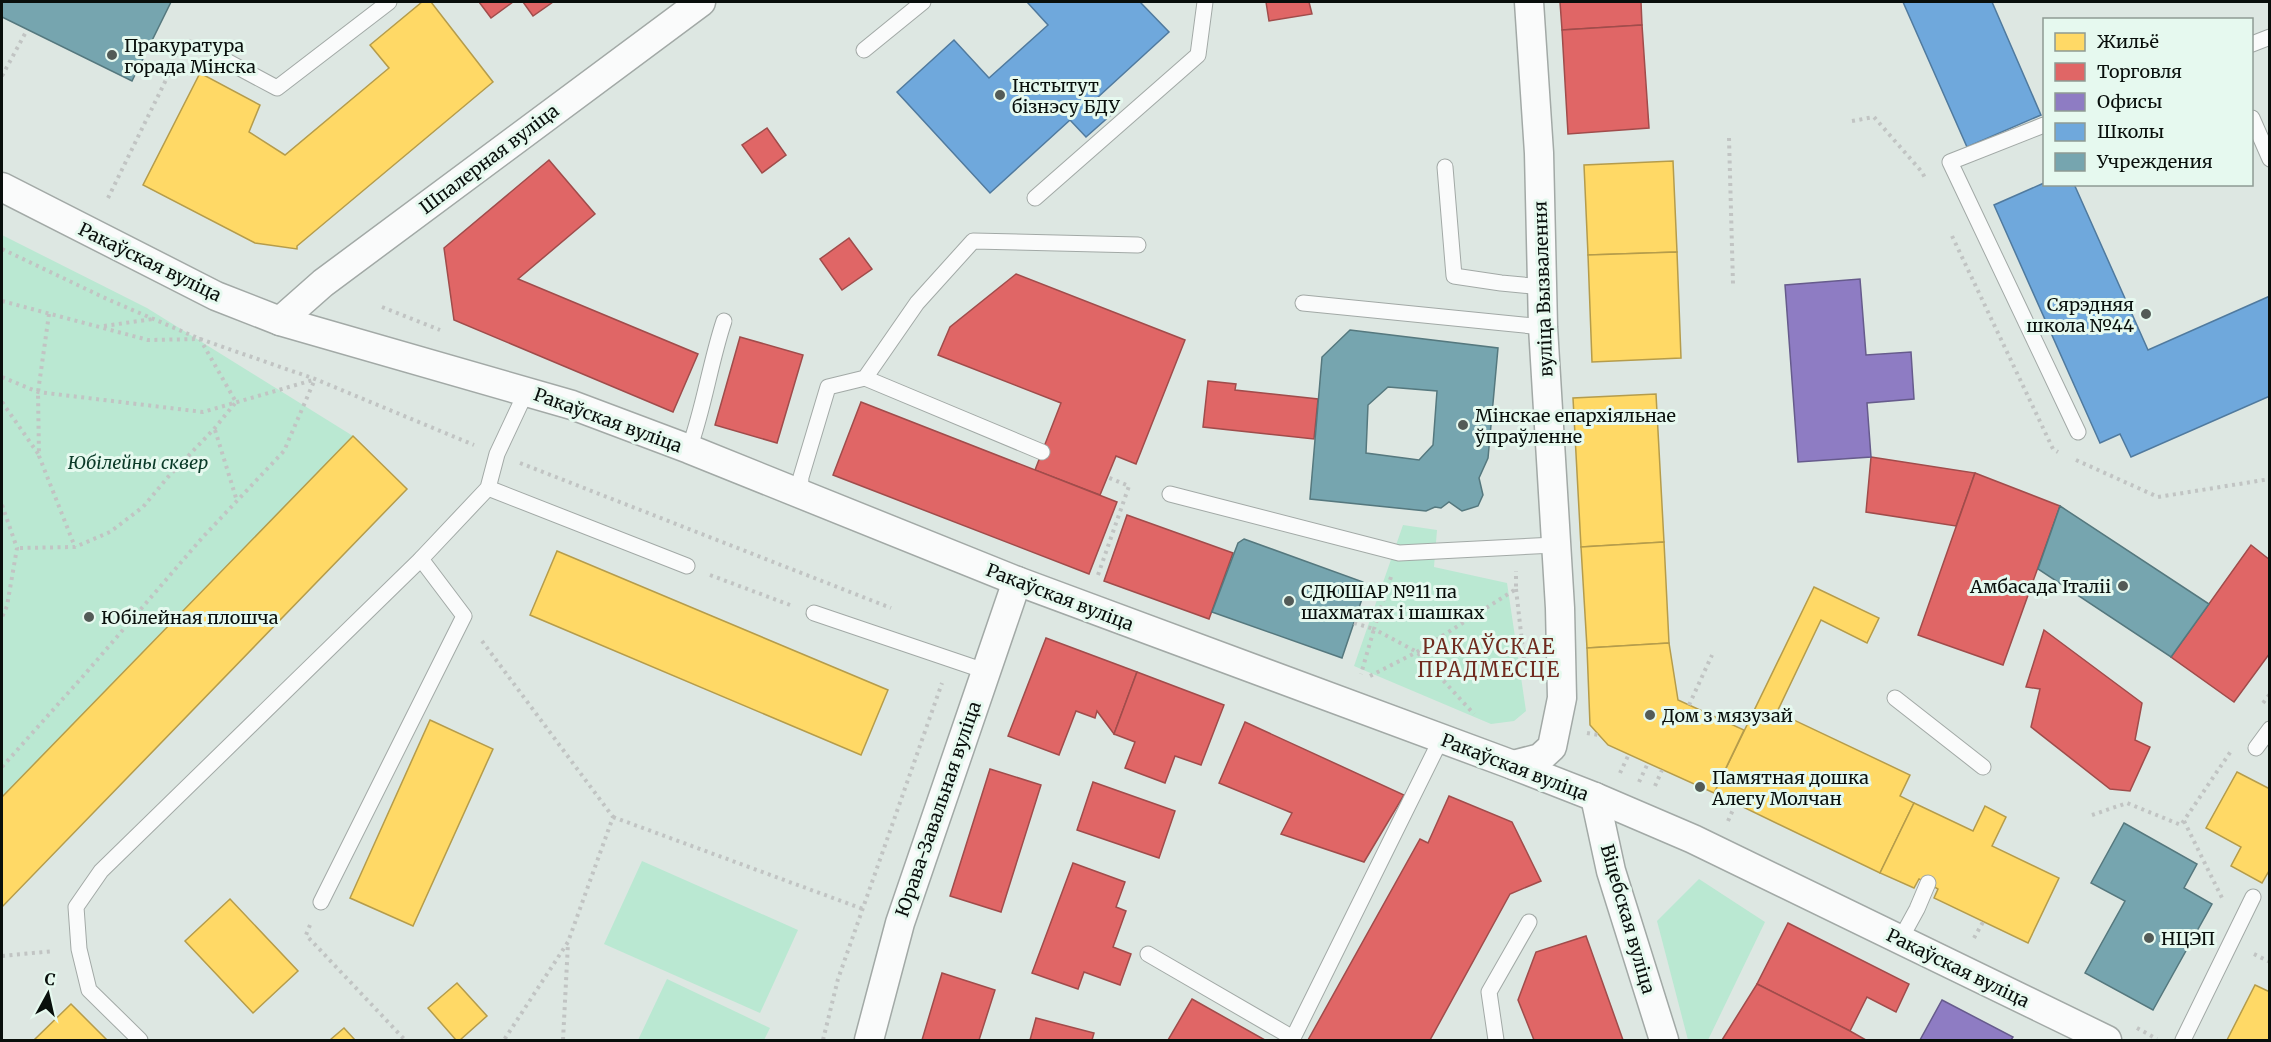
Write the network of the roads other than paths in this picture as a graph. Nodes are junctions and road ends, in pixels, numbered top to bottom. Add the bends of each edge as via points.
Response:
1 (389, 2) edge
2 (701, 2) edge
3 (923, 2) edge
4 (1205, 2) edge
5 (1529, 2) edge
6 (2270, 37) edge
7 (2253, 44) edge
8 (864, 50) dead end
9 (219, 57) road end
10 (2253, 120) edge
11 (2043, 125) edge
12 (2270, 159) edge
13 (1445, 167) dead end
14 (2, 187) edge
15 (1035, 198) dead end
16 (1138, 245) dead end
17 (1543, 287) junction
18 (1303, 303) dead end
19 (280, 321) junction
20 (724, 321) dead end
21 (1543, 327) junction
22 (865, 378) junction
23 (527, 390) junction
24 (2078, 432) dead end
25 (690, 449) junction
26 (1042, 452) dead end
27 (488, 488) junction
28 (800, 494) junction
29 (1170, 494) dead end
30 (1555, 545) junction
31 (421, 559) junction
32 (687, 566) road end
33 (1017, 581) junction
34 (814, 613) road end
35 (985, 671) junction
36 (1895, 698) dead end
37 (2270, 729) edge
38 (1441, 739) junction
39 (2256, 748) dead end
40 (1513, 765) junction
41 (1983, 767) dead end
42 (1595, 797) junction
43 (1928, 883) dead end
44 (2253, 897) dead end
45 (321, 902) road end
46 (1529, 922) dead end
47 (1900, 940) junction
48 (1148, 954) dead end
49 (140, 1041) edge
50 (869, 1041) edge
51 (1496, 1041) edge
52 (1664, 1041) edge
53 (2107, 1041) edge
54 (2183, 1041) edge

1 - 9 lane via 277,88
2 - 19 street, Шпалерная вуліца via 328,279
3 - 8 lane
4 - 15 lane via 1198,55
5 - 17 street, вуліца Вызвалення
6 - 7 lane
10 - 12 lane
11 - 24 lane via 1950,162
13 - 17 lane via 1454,276
14 - 19 street, Ракаўская вуліца via 216,296
16 - 22 lane via 973,241 917,303
17 - 21 street, вуліца Вызвалення
18 - 21 lane
19 - 23 street, Ракаўская вуліца
20 - 25 lane
21 - 30 street, вуліца Вызвалення
22 - 26 lane
22 - 28 lane via 828,387 801,477
23 - 25 street, Ракаўская вуліца
23 - 27 lane via 497,454
25 - 28 street, Ракаўская вуліца
27 - 31 lane
27 - 32 lane
28 - 33 street, Ракаўская вуліца
29 - 30 lane via 1400,553
30 - 40 street, вуліца Вызвалення via 1562,698 1552,747 1540,758
31 - 45 lane via 464,616
31 - 49 lane via 102,871 76,907 79,949 89,990
33 - 35 street, Юрава-Завальная вуліца
33 - 38 street, Ракаўская вуліца
34 - 35 lane
35 - 50 street, Юрава-Завальная вуліца via 900,923
36 - 41 lane
37 - 39 lane
38 - 40 street, Ракаўская вуліца
38 - 48 lane via 1293,1038
40 - 42 street, Ракаўская вуліца
42 - 47 street, Ракаўская вуліца via 1693,839
42 - 52 street, Віцебская вуліца via 1611,871
43 - 47 lane
44 - 54 lane
46 - 51 lane via 1489,992
47 - 53 street, Ракаўская вуліца

